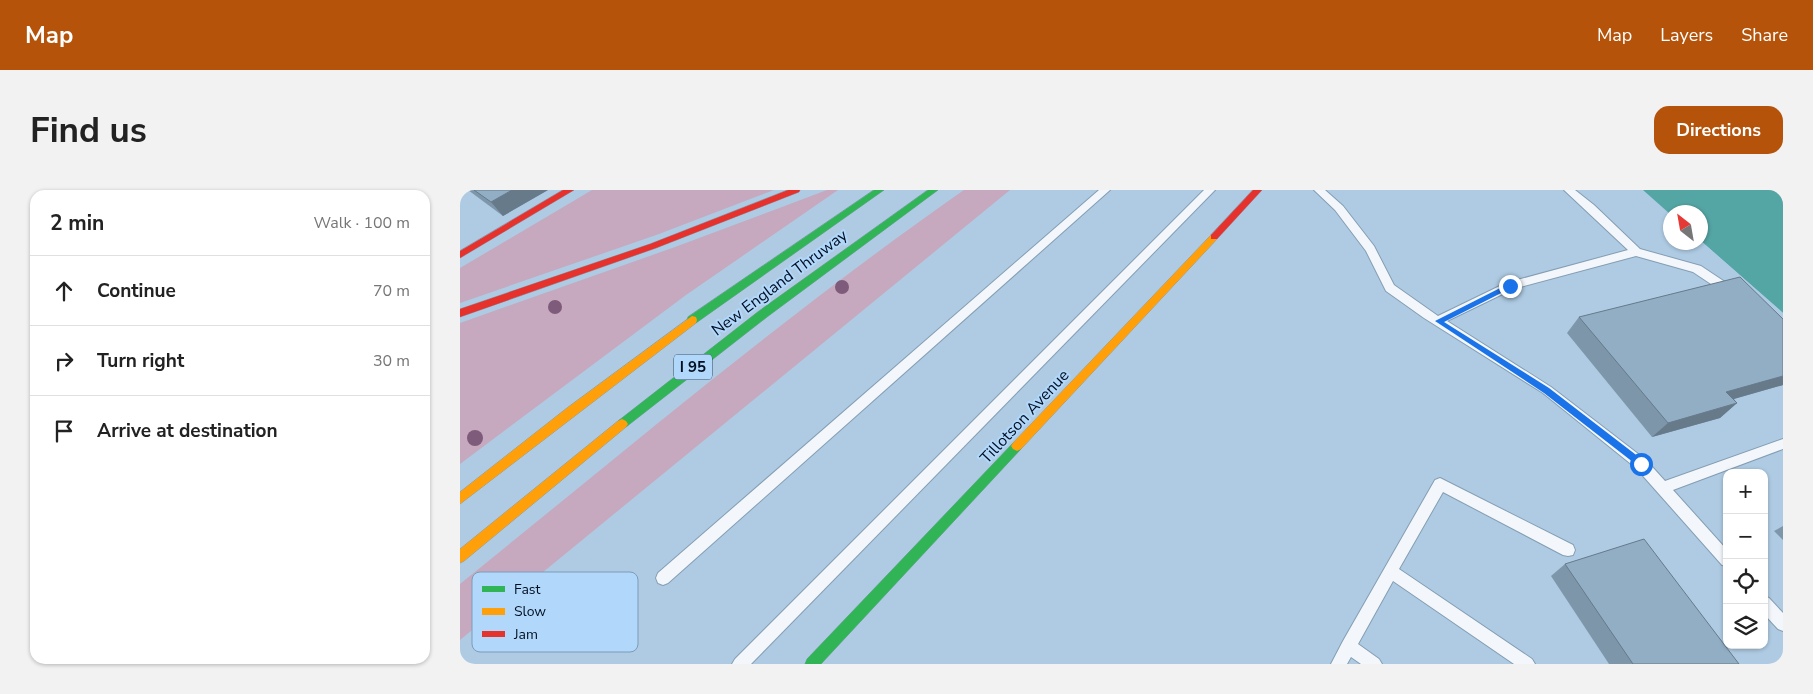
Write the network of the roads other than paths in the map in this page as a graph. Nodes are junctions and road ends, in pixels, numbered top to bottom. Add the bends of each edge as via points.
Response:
1 (570, 190) edge
2 (796, 190) edge
3 (880, 190) edge
4 (934, 190) edge
5 (1105, 190) edge
6 (1210, 190) edge
7 (1258, 190) edge
8 (1319, 190) edge
9 (1569, 190) edge
10 (1636, 252) junction
11 (460, 256) edge
12 (1741, 301) edge
13 (460, 313) edge
14 (1438, 321) junction
15 (1783, 444) edge
16 (1662, 488) junction
17 (460, 499) edge
18 (1568, 550) dead end
19 (460, 557) edge
20 (1726, 559) edge
21 (1390, 571) junction
22 (663, 578) dead end
23 (1765, 604) edge
24 (1783, 624) edge
25 (1348, 646) junction
26 (740, 664) edge
27 (812, 664) edge
28 (1339, 664) edge
29 (1374, 664) edge
30 (1527, 664) edge

1 - 11 main road
2 - 13 main road via 653,246
3 - 17 main road, New England Thruway / I 95 via 691,320
4 - 19 main road, New England Thruway / I 95 via 695,366
5 - 22 lane
6 - 26 lane
7 - 27 main road, Tillotson Avenue
8 - 14 lane via 1339,208 1370,249 1390,288
9 - 10 lane
10 - 12 lane via 1697,269
10 - 14 lane via 1510,286
14 - 16 lane via 1547,390 1641,464
15 - 16 lane
16 - 20 lane
18 - 21 lane via 1440,484
21 - 25 lane
21 - 30 lane
23 - 24 lane
25 - 28 lane
25 - 29 lane

